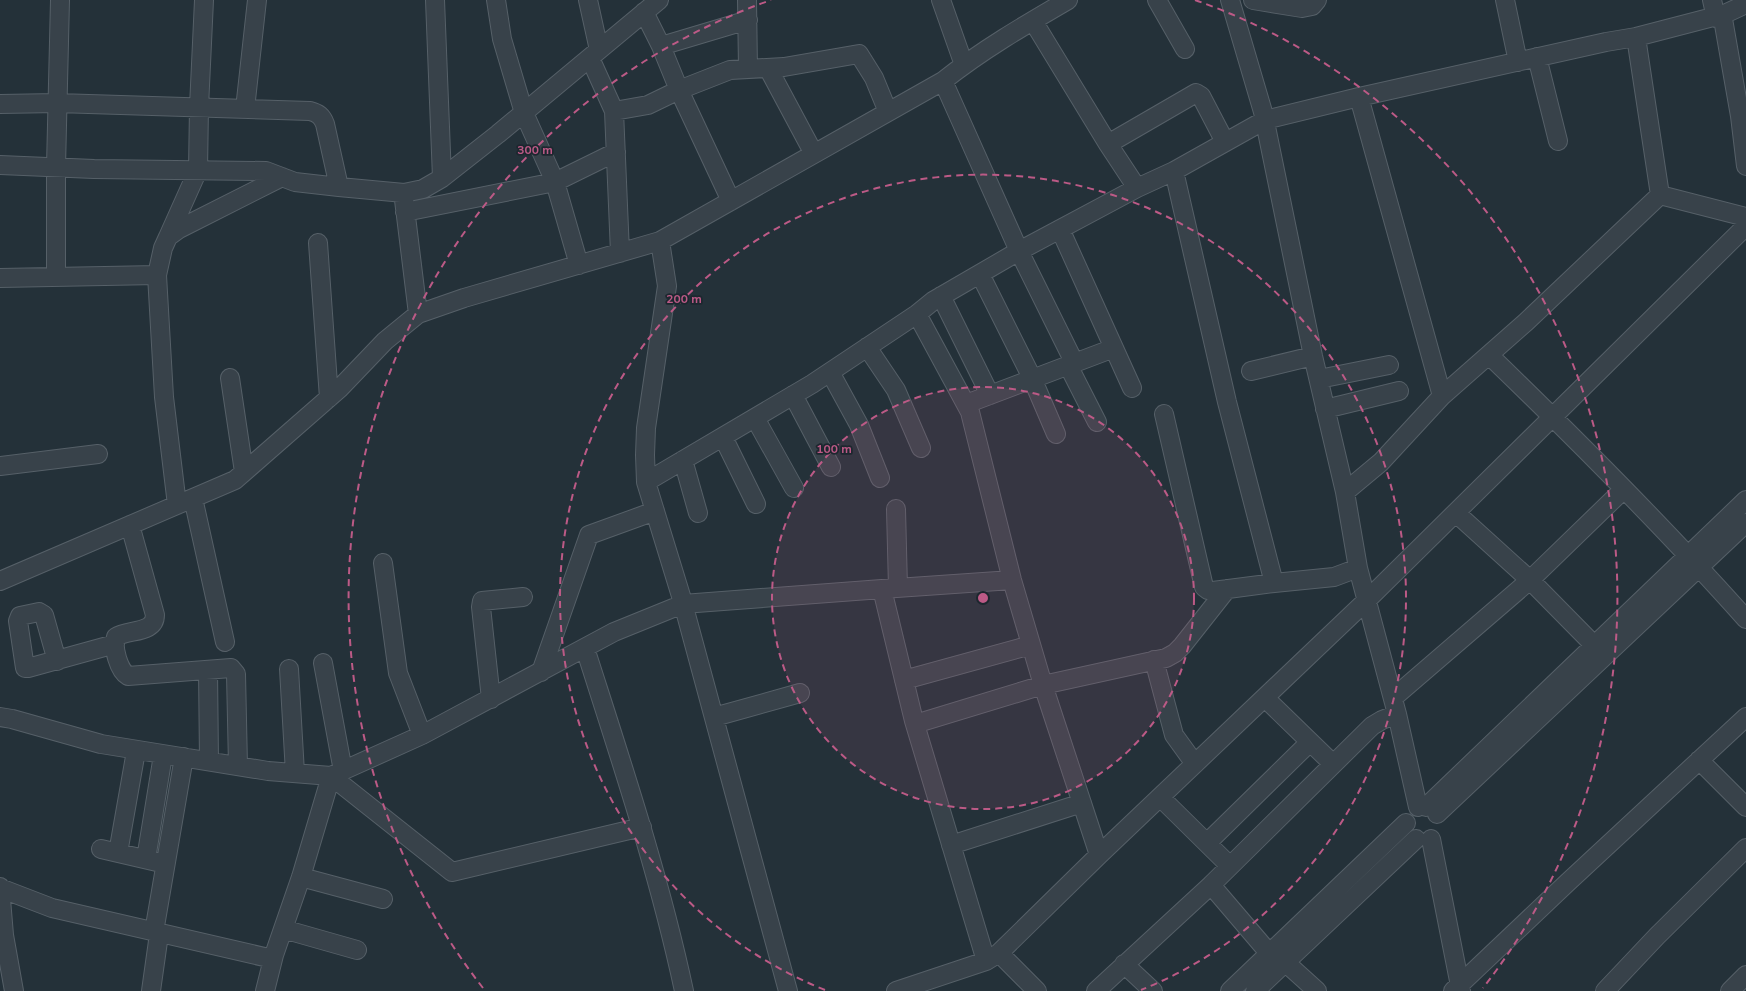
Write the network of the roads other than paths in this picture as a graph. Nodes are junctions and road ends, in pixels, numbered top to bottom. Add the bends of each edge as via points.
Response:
1 (60, 0) edge
2 (204, 0) edge
3 (257, 0) edge
4 (435, 0) edge
5 (496, 0) edge
6 (588, 0) edge
7 (747, 0) edge
8 (941, 0) edge
9 (1068, 0) edge
10 (1157, 0) edge
11 (1230, 0) edge
12 (1253, 0) edge
13 (1317, 0) edge
14 (1505, 0) edge
15 (1712, 0) edge
16 (653, 4) edge
17 (1746, 4) edge
18 (1716, 18) junction
19 (748, 20) junction
20 (1033, 20) junction
21 (1636, 37) junction
22 (661, 46) junction
23 (1185, 49) dead end
24 (595, 54) junction
25 (1537, 58) junction
26 (1518, 62) junction
27 (964, 65) junction
28 (768, 68) junction
29 (748, 69) junction
30 (943, 81) junction
31 (679, 90) junction
32 (1359, 97) junction
33 (57, 103) junction
34 (0, 104) edge
35 (199, 107) junction
36 (245, 108) junction
37 (614, 111) junction
38 (888, 112) junction
39 (524, 113) junction
40 (1265, 120) junction
41 (1558, 141) dead end
42 (1225, 142) junction
43 (1108, 144) junction
44 (616, 152) junction
45 (814, 154) junction
46 (0, 165) edge
47 (1746, 166) edge
48 (56, 168) junction
49 (198, 170) junction
50 (1174, 171) junction
51 (282, 177) junction
52 (442, 178) junction
53 (555, 182) junction
54 (339, 187) junction
55 (1137, 188) junction
56 (404, 194) junction
57 (1660, 195) junction
58 (731, 201) junction
59 (405, 212) junction
60 (1746, 217) edge
61 (1746, 226) edge
62 (1060, 229) junction
63 (168, 238) junction
64 (660, 241) junction
65 (318, 243) dead end
66 (1019, 251) junction
67 (620, 253) junction
68 (579, 265) junction
69 (980, 274) junction
70 (157, 275) junction
71 (56, 277) junction
72 (0, 278) edge
73 (941, 296) junction
74 (418, 314) junction
75 (917, 314) junction
76 (868, 347) junction
77 (1114, 348) junction
78 (1489, 355) junction
79 (1313, 356) junction
80 (1071, 363) junction
81 (1389, 364) dead end
82 (1251, 371) dead end
83 (830, 372) junction
84 (230, 378) dead end
85 (1032, 378) junction
86 (1319, 379) junction
87 (1132, 388) dead end
88 (1399, 391) dead end
89 (793, 395) junction
90 (990, 395) junction
91 (1442, 396) junction
92 (329, 398) junction
93 (966, 404) junction
94 (1325, 409) junction
95 (1164, 414) dead end
96 (1553, 417) junction
97 (755, 418) junction
98 (1097, 422) dead end
99 (1056, 434) dead end
100 (723, 437) junction
101 (921, 448) dead end
102 (98, 454) dead end
103 (683, 460) junction
104 (0, 466) edge
105 (830, 467) dead end
106 (244, 472) junction
107 (880, 478) dead end
108 (646, 482) junction
109 (794, 488) dead end
110 (1624, 490) junction
111 (1345, 492) junction
112 (193, 498) junction
113 (1746, 500) edge
114 (756, 504) dead end
115 (176, 505) junction
116 (896, 509) dead end
117 (655, 511) junction
118 (698, 513) dead end
119 (1456, 513) junction
120 (1746, 523) edge
121 (130, 525) junction
122 (1687, 555) junction
123 (383, 563) dead end
124 (1358, 568) junction
125 (1700, 568) junction
126 (1012, 580) junction
127 (1530, 580) junction
128 (0, 581) edge
129 (1274, 583) junction
130 (890, 588) junction
131 (1227, 589) junction
132 (523, 597) dead end
133 (1366, 601) junction
134 (683, 604) junction
135 (1746, 619) edge
136 (225, 642) dead end
137 (115, 644) junction
138 (1031, 645) junction
139 (1595, 646) junction
140 (585, 648) junction
141 (1154, 660) junction
142 (57, 661) dead end
143 (322, 663) dead end
144 (289, 669) dead end
145 (208, 670) junction
146 (541, 672) junction
147 (904, 680) junction
148 (1043, 685) junction
149 (800, 693) dead end
150 (1265, 698) junction
151 (491, 699) junction
152 (1395, 706) junction
153 (0, 717) edge
154 (714, 717) junction
155 (915, 724) junction
156 (1742, 728) edge
157 (422, 735) junction
158 (1310, 742) junction
159 (136, 751) junction
160 (162, 755) junction
161 (184, 757) junction
162 (1699, 760) junction
163 (209, 761) junction
164 (1195, 764) junction
165 (1333, 764) junction
166 (238, 766) junction
167 (295, 773) junction
168 (337, 774) junction
169 (1160, 796) junction
170 (1082, 803) junction
171 (1746, 807) edge
172 (1427, 809) junction
173 (1406, 823) junction
174 (642, 827) junction
175 (1423, 839) junction
176 (1207, 843) junction
177 (951, 845) junction
178 (1746, 848) edge
179 (1099, 855) junction
180 (146, 860) junction
181 (165, 864) junction
182 (1230, 866) junction
183 (301, 877) junction
184 (1211, 885) junction
185 (0, 888) edge
186 (383, 899) dead end
187 (283, 929) junction
188 (156, 933) junction
189 (357, 950) dead end
190 (992, 957) junction
191 (1277, 957) junction
192 (273, 959) junction
193 (1124, 964) junction
194 (1746, 976) edge
195 (1458, 989) edge
196 (1613, 989) edge
197 (14, 991) edge
198 (151, 991) edge
199 (265, 991) edge
200 (684, 991) edge
201 (788, 991) edge
202 (896, 991) edge
203 (1037, 991) edge
204 (1096, 991) edge
205 (1152, 991) edge
206 (1230, 991) edge
207 (1255, 991) edge
208 (1317, 991) edge
209 (1730, 991) edge

1 - 33 street
2 - 35 street
3 - 36 street
4 - 52 street
5 - 39 street via 502,39
6 - 24 street
7 - 19 street
8 - 27 street
9 - 20 street
10 - 23 street
11 - 40 street
12 - 13 street via 1302,8 1312,6
14 - 26 street
15 - 18 street
16 - 22 street
16 - 24 street
17 - 18 street
18 - 21 street
18 - 47 street via 1722,19 1740,116
19 - 22 street
19 - 29 street
20 - 27 street
20 - 43 street
21 - 25 street
21 - 57 street
22 - 31 street
24 - 37 street
24 - 39 street
25 - 26 street
25 - 41 street
26 - 32 street
27 - 30 street
28 - 29 street
28 - 38 street via 859,54 874,78
28 - 45 street
29 - 31 street via 730,70
30 - 38 street
30 - 66 street
31 - 37 street via 648,105
31 - 58 street
32 - 40 street
32 - 91 street
33 - 34 street
33 - 35 street
33 - 48 street
35 - 36 street
35 - 49 street
36 - 54 street via 317,113 325,124
37 - 44 street
38 - 45 street
39 - 52 street
39 - 53 street
40 - 42 street
40 - 79 street
42 - 43 street via 1201,96 1196,93
42 - 50 street
43 - 55 street
44 - 53 street
44 - 67 street
45 - 58 street
46 - 48 street
48 - 49 street
48 - 71 street
49 - 51 street via 266,171
49 - 63 street
50 - 55 street
50 - 129 street via 1227,402
51 - 54 street via 295,182
51 - 63 street via 179,229
52 - 56 street via 423,189
53 - 59 street
53 - 68 street
54 - 56 street
55 - 62 street
56 - 59 street
57 - 60 street
57 - 78 street
58 - 64 street
59 - 74 street
61 - 96 street
62 - 66 street
62 - 77 street
63 - 70 street
64 - 67 street
64 - 108 street via 668,286 646,428
65 - 92 street
66 - 69 street
66 - 80 street
67 - 68 street
68 - 74 street
69 - 73 street
69 - 85 street
70 - 71 street
70 - 115 street via 164,397
71 - 72 street
73 - 75 street
73 - 90 street
74 - 92 street via 385,341
75 - 76 street
75 - 93 street
76 - 83 street
76 - 101 street via 896,390
77 - 80 street
77 - 87 street
78 - 91 street
78 - 96 street
79 - 82 street
79 - 86 street
80 - 85 street
80 - 98 street
81 - 86 street
83 - 89 street
83 - 107 street via 859,425
84 - 106 street
85 - 90 street
85 - 99 street
86 - 94 street
88 - 94 street
89 - 97 street
89 - 105 street
90 - 93 street
91 - 111 street via 1381,462
92 - 106 street
93 - 126 street via 973,422
94 - 111 street
95 - 131 street via 1204,587 1213,591
96 - 110 street
96 - 119 street
97 - 100 street
97 - 109 street
100 - 103 street
100 - 114 street
102 - 104 street
103 - 108 street
103 - 118 street
106 - 112 street via 235,480
108 - 117 street
110 - 122 street
110 - 127 street
111 - 124 street
112 - 115 street
112 - 136 street
113 - 122 street
115 - 121 street
116 - 130 street
117 - 134 street
117 - 146 street via 589,535
119 - 127 street
119 - 133 street
120 - 125 street
121 - 128 street
121 - 137 street via 155,620 150,627 119,635
122 - 125 street
122 - 139 street
123 - 157 street via 398,673
124 - 129 street via 1334,578
124 - 133 street
125 - 135 street
125 - 172 street
126 - 130 street
126 - 138 street
127 - 139 street
127 - 152 street
129 - 131 street
130 - 134 street
130 - 147 street
131 - 141 street via 1175,653
132 - 151 street via 482,601
133 - 150 street
133 - 152 street
134 - 140 street via 614,632
134 - 154 street
137 - 142 street
137 - 145 street via 121,669 128,676
138 - 147 street
138 - 148 street
139 - 172 street
140 - 146 street
140 - 174 street
141 - 148 street
141 - 164 street via 1174,735
143 - 168 street
144 - 167 street
145 - 163 street
145 - 166 street via 231,668 236,674
146 - 151 street
147 - 155 street
148 - 155 street
148 - 170 street
149 - 154 street
150 - 158 street
150 - 164 street
151 - 157 street
152 - 165 street
152 - 172 street
153 - 159 street
154 - 201 street
155 - 177 street
156 - 162 street
157 - 168 street
158 - 165 street
158 - 176 street
159 - 160 street
159 - 180 street via 110,851
160 - 161 street
160 - 180 street
161 - 163 street
161 - 181 street
162 - 171 street
162 - 195 street
163 - 166 street
164 - 169 street
165 - 182 street
166 - 167 street
167 - 168 street
168 - 174 street via 452,872
168 - 183 street
169 - 176 street
169 - 179 street
170 - 177 street
170 - 179 street
172 - 173 street via 1409,813
172 - 175 street via 1440,819 1439,830
173 - 175 street via 1407,830
173 - 191 street
174 - 200 street via 673,939
175 - 191 street
175 - 195 street
176 - 182 street
177 - 190 street
178 - 196 street via 1657,936
179 - 190 street
180 - 181 street
181 - 188 street
182 - 184 street
183 - 186 street
183 - 187 street
184 - 191 street
184 - 193 street
185 - 188 street via 52,908
185 - 197 street via 4,935
187 - 189 street
187 - 192 street
188 - 192 street
188 - 198 street
190 - 202 street
190 - 203 street
191 - 206 street
191 - 207 street
191 - 208 street
192 - 199 street
193 - 204 street
193 - 205 street
194 - 209 street

